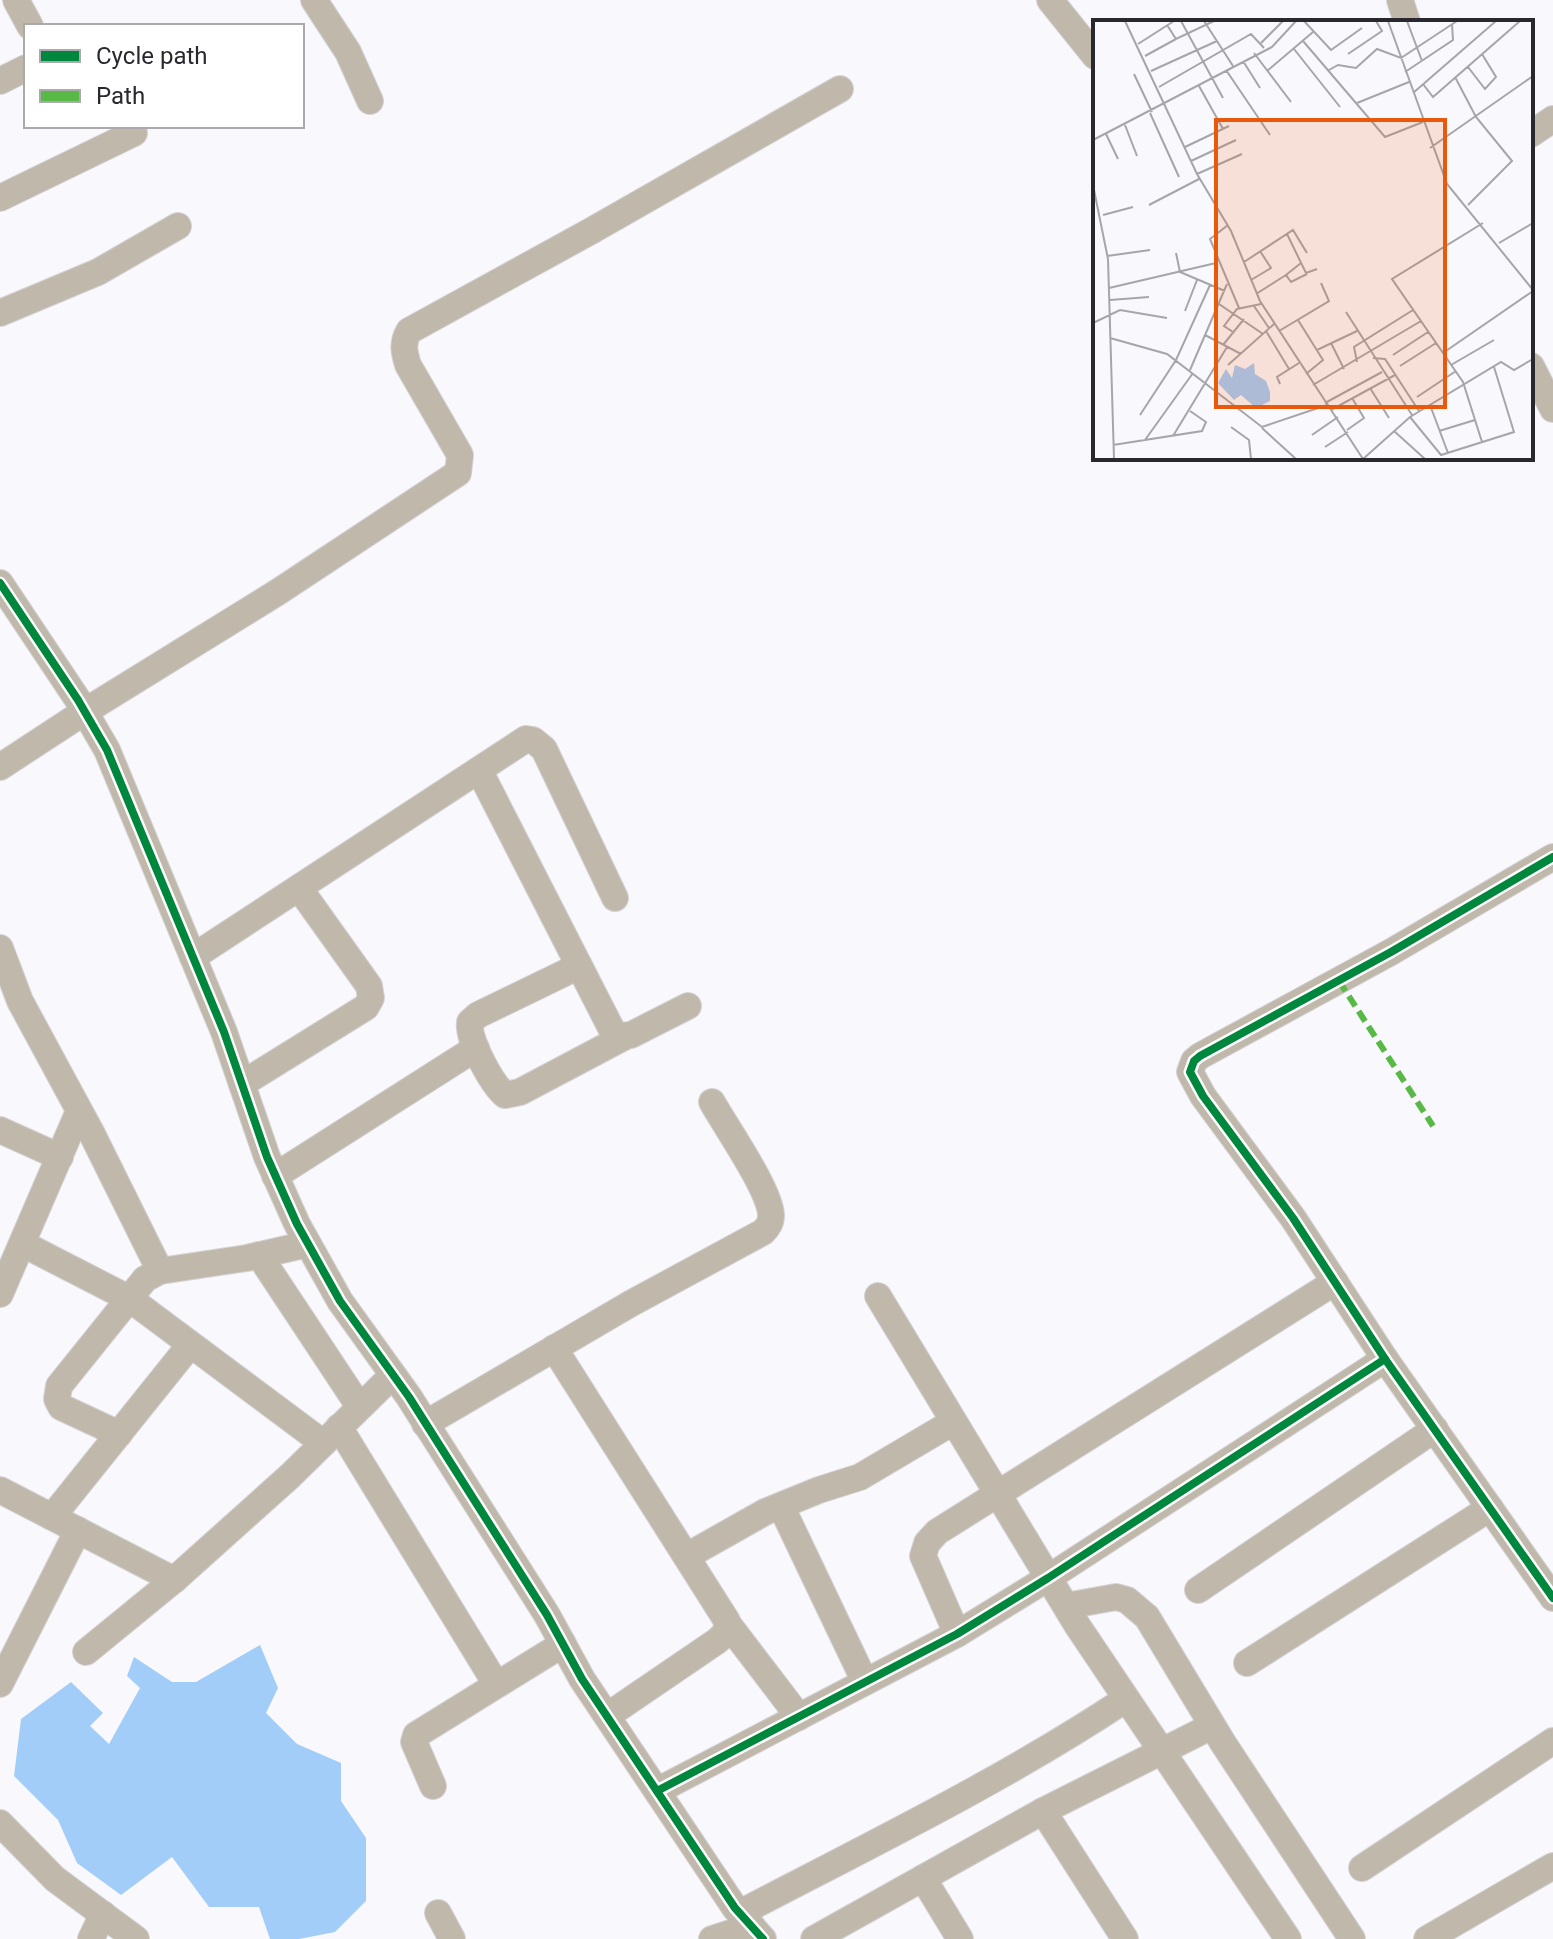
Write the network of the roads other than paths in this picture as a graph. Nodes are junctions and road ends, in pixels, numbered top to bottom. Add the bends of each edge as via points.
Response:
1 (16, 0) edge
2 (314, 0) edge
3 (1050, 0) edge
4 (29, 24) edge
5 (1093, 54) edge
6 (24, 69) edge
7 (0, 81) edge
8 (840, 89) dead end
9 (370, 101) dead end
10 (1553, 119) edge
11 (134, 133) dead end
12 (1533, 133) edge
13 (0, 198) edge
14 (178, 226) dead end
15 (0, 313) edge
16 (1533, 370) edge
17 (1553, 409) edge
18 (0, 583) edge
19 (84, 712) junction
20 (0, 767) edge
21 (479, 770) junction
22 (1553, 857) edge
23 (299, 888) junction
24 (615, 898) dead end
25 (193, 957) junction
26 (1, 959) edge
27 (579, 966) junction
28 (688, 1006) dead end
29 (624, 1037) junction
30 (476, 1048) junction
31 (242, 1084) junction
32 (712, 1102) dead end
33 (79, 1111) junction
34 (0, 1130) edge
35 (60, 1157) junction
36 (275, 1176) junction
37 (23, 1244) junction
38 (308, 1244) junction
39 (259, 1255) junction
40 (160, 1271) junction
41 (1335, 1282) junction
42 (0, 1294) edge
43 (878, 1296) dead end
44 (130, 1299) junction
45 (190, 1345) junction
46 (554, 1348) junction
47 (1385, 1359) junction
48 (393, 1375) junction
49 (359, 1406) junction
50 (953, 1422) junction
51 (425, 1424) junction
52 (1435, 1429) junction
53 (119, 1434) junction
54 (331, 1435) junction
55 (0, 1490) edge
56 (996, 1494) junction
57 (781, 1506) junction
58 (1490, 1508) junction
59 (52, 1517) junction
60 (78, 1530) junction
61 (687, 1556) junction
62 (1543, 1565) edge
63 (1048, 1578) junction
64 (174, 1580) junction
65 (1198, 1590) dead end
66 (1553, 1598) edge
67 (1066, 1606) junction
68 (728, 1624) junction
69 (957, 1634) junction
70 (563, 1644) junction
71 (86, 1652) dead end
72 (1247, 1663) dead end
73 (865, 1682) junction
74 (0, 1684) edge
75 (496, 1684) junction
76 (1126, 1699) junction
77 (607, 1716) junction
78 (799, 1717) junction
79 (1212, 1726) junction
80 (1553, 1741) edge
81 (1161, 1751) junction
82 (433, 1786) dead end
83 (657, 1791) junction
84 (1043, 1811) junction
85 (0, 1823) edge
86 (1553, 1866) edge
87 (1362, 1868) dead end
88 (923, 1878) junction
89 (438, 1913) dead end
90 (103, 1914) junction
91 (752, 1926) edge
92 (1444, 1935) edge
93 (91, 1939) edge
94 (136, 1939) edge
95 (452, 1939) edge
96 (712, 1939) edge
97 (814, 1939) edge
98 (960, 1939) edge
99 (1125, 1939) edge
100 (1288, 1939) edge
101 (1352, 1939) edge

1 - 4 street
2 - 9 street via 348,52
3 - 5 street
6 - 7 street
8 - 19 street via 415,326 404,339 408,365 460,455 458,473
10 - 12 street
11 - 13 street
14 - 15 street via 98,272
16 - 17 street
18 - 19 street
19 - 20 street
19 - 25 street via 107,750
21 - 23 street
21 - 24 street via 526,739 539,744
21 - 27 street
22 - 41 street via 1200,1056 1191,1066 1191,1077 1203,1096
23 - 25 street
23 - 31 street via 369,986 371,998 366,1007
25 - 31 street
26 - 33 street
27 - 29 street via 612,1030
27 - 30 street via 474,1018 469,1029
28 - 29 street
29 - 30 street via 505,1095
30 - 36 street
31 - 36 street
32 - 46 street via 767,1197 769,1226
33 - 35 street
33 - 40 street
34 - 35 street
35 - 37 street
36 - 38 street
37 - 42 street
37 - 44 street
38 - 39 street
38 - 48 street via 340,1301
39 - 40 street
39 - 49 street
40 - 44 street via 145,1279
41 - 47 street
41 - 56 street
43 - 50 street
44 - 45 street
44 - 53 street via 57,1392 61,1407
45 - 53 street
45 - 54 street
46 - 51 street
46 - 61 street
47 - 52 street
47 - 63 street
48 - 49 street
48 - 51 street
49 - 54 street
50 - 56 street
50 - 57 street via 860,1477
51 - 70 street
52 - 58 street
52 - 65 street
53 - 59 street
54 - 64 street
54 - 75 street
55 - 59 street
56 - 63 street
56 - 69 street via 937,1532 924,1550
57 - 61 street
57 - 73 street
58 - 62 street
58 - 72 street
59 - 60 street
60 - 64 street
60 - 74 street
61 - 68 street
62 - 66 street
63 - 67 street
63 - 69 street
64 - 71 street
67 - 76 street
67 - 79 street via 1116,1597 1137,1607
68 - 77 street via 717,1641
68 - 78 street
69 - 73 street
70 - 75 street
70 - 77 street
73 - 78 street
75 - 82 street via 416,1735 414,1742
76 - 81 street
76 - 91 street
77 - 83 street
78 - 83 street
79 - 81 street
79 - 101 street
80 - 87 street
81 - 84 street
81 - 100 street
83 - 91 street
84 - 88 street
84 - 99 street
85 - 90 street via 55,1879
86 - 92 street
88 - 97 street
88 - 98 street
89 - 95 street
90 - 93 street
90 - 94 street
91 - 96 street

